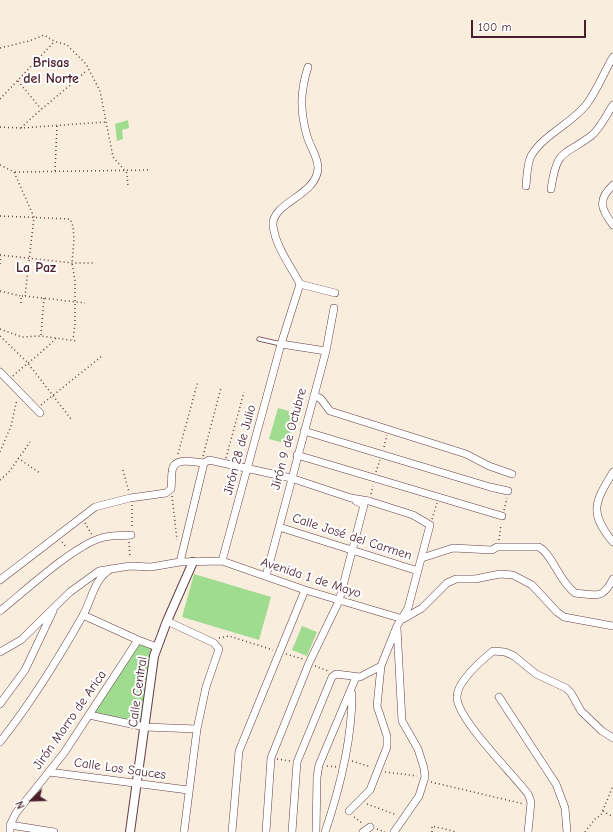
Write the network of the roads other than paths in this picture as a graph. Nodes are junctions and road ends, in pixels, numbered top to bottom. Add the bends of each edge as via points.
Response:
1 (613, 56) edge
2 (308, 67) dead end
3 (613, 105) edge
4 (613, 184) edge
5 (526, 186) dead end
6 (551, 189) dead end
7 (613, 225) edge
8 (300, 284) junction
9 (335, 294) dead end
10 (334, 308) dead end
11 (259, 340) dead end
12 (281, 344) junction
13 (326, 351) junction
14 (0, 372) edge
15 (314, 395) junction
16 (38, 411) road end
17 (304, 431) junction
18 (297, 455) junction
19 (203, 463) junction
20 (247, 468) junction
21 (613, 472) edge
22 (512, 474) dead end
23 (291, 478) junction
24 (508, 491) dead end
25 (351, 498) junction
26 (502, 516) dead end
27 (278, 527) junction
28 (132, 535) road end
29 (613, 542) edge
30 (352, 550) junction
31 (422, 558) junction
32 (180, 562) junction
33 (193, 562) junction
34 (222, 562) junction
35 (113, 568) junction
36 (418, 571) junction
37 (266, 576) junction
38 (0, 580) edge
39 (613, 580) edge
40 (305, 590) junction
41 (339, 601) junction
42 (54, 608) junction
43 (0, 611) edge
44 (83, 615) junction
45 (403, 619) junction
46 (167, 621) junction
47 (397, 626) junction
48 (613, 626) edge
49 (138, 640) junction
50 (157, 647) junction
51 (0, 652) edge
52 (381, 666) junction
53 (356, 677) junction
54 (352, 690) junction
55 (499, 697) dead end
56 (0, 704) edge
57 (89, 715) junction
58 (145, 727) junction
59 (197, 729) junction
60 (613, 738) edge
61 (0, 742) edge
62 (49, 772) junction
63 (137, 784) junction
64 (188, 790) junction
65 (348, 812) dead end
66 (370, 827) dead end
67 (10, 828) edge
68 (528, 829) edge
69 (54, 832) edge
70 (130, 832) edge
71 (184, 832) edge
72 (232, 832) edge
73 (266, 832) edge
74 (292, 832) edge
75 (316, 832) edge
76 (325, 832) edge
77 (363, 832) edge
78 (394, 832) edge
79 (567, 832) edge

1 - 5 street via 587,104 575,118 558,128 531,155
2 - 8 street via 300,101 307,137 318,166 317,177 280,210 273,224 285,261
3 - 6 street via 593,135 564,152 554,165
4 - 7 street via 602,200 604,214
8 - 9 street
8 - 12 street, Jirón 28 de Julio
10 - 13 street, Jirón 9 de Octubre
11 - 12 lane
12 - 13 street
12 - 20 street, Jirón 28 de Julio
13 - 15 street, Jirón 9 de Octubre
14 - 16 street
15 - 17 street, Jirón 9 de Octubre
15 - 22 street via 321,399 330,411 430,441
17 - 18 street, Jirón 9 de Octubre
17 - 24 street
18 - 23 street, Jirón 9 de Octubre
18 - 26 street
19 - 20 street via 214,460
19 - 32 street
19 - 38 street via 176,463 173,466 170,491 100,505
20 - 23 street
20 - 34 street, Jirón 28 de Julio
21 - 29 street via 604,486 597,511 601,527
23 - 25 street
23 - 27 street, Jirón 9 de Octubre
25 - 30 street via 364,505
25 - 31 street via 413,515 430,526
27 - 30 street, Calle José del Carmen
27 - 37 street, Jirón 9 de Octubre
28 - 43 street via 94,541 72,554
30 - 36 street, Calle José del Carmen
30 - 41 street
31 - 36 street
31 - 39 street via 453,548 492,550 497,547 538,547 548,556 560,578 575,593 601,594
32 - 33 street, Avenida 1 de Mayo
32 - 35 street, Avenida 1 de Mayo via 151,567
33 - 34 street, Avenida 1 de Mayo
33 - 46 street, Calle Central
34 - 37 street, Avenida 1 de Mayo
35 - 42 street, Avenida 1 de Mayo via 99,571 70,592
35 - 44 street via 107,571 92,592
36 - 45 street
37 - 40 street, Avenida 1 de Mayo
40 - 41 street, Avenida 1 de Mayo
40 - 72 street via 239,751
41 - 45 street, Avenida 1 de Mayo
41 - 73 street via 309,663 271,758
42 - 51 street, Avenida 1 de Mayo via 21,640
42 - 56 street via 25,670
44 - 49 street
44 - 61 street via 28,705
45 - 47 street
45 - 48 street via 422,608 447,583 456,578 475,579 500,574 513,575 532,585 564,617
46 - 50 street, Calle Central
46 - 59 street via 214,643 219,649 206,687
47 - 52 street
47 - 78 street via 402,721 418,749 425,777 419,796
49 - 50 street
49 - 57 street, Jirón Morro de Arica
50 - 58 street, Calle Central
52 - 53 street
52 - 65 street via 377,706 387,736 387,748 370,790
53 - 54 street
53 - 74 street via 336,674 332,676 296,762
54 - 75 street via 319,765
54 - 76 street via 352,711 343,768
55 - 79 street via 556,784 565,808
57 - 58 street
57 - 62 street, Jirón Morro de Arica
58 - 59 street
58 - 63 street, Calle Central
59 - 64 street
60 - 68 street via 602,732 581,711 569,691 536,674 514,656 493,651 471,672 458,689 457,700 478,735 528,794 531,806
62 - 63 street, Calle Los Sauces
62 - 67 street, Jirón Morro de Arica via 16,813
63 - 64 street, Calle Los Sauces
63 - 70 street, Calle Central
64 - 71 street
66 - 77 street
67 - 69 street

